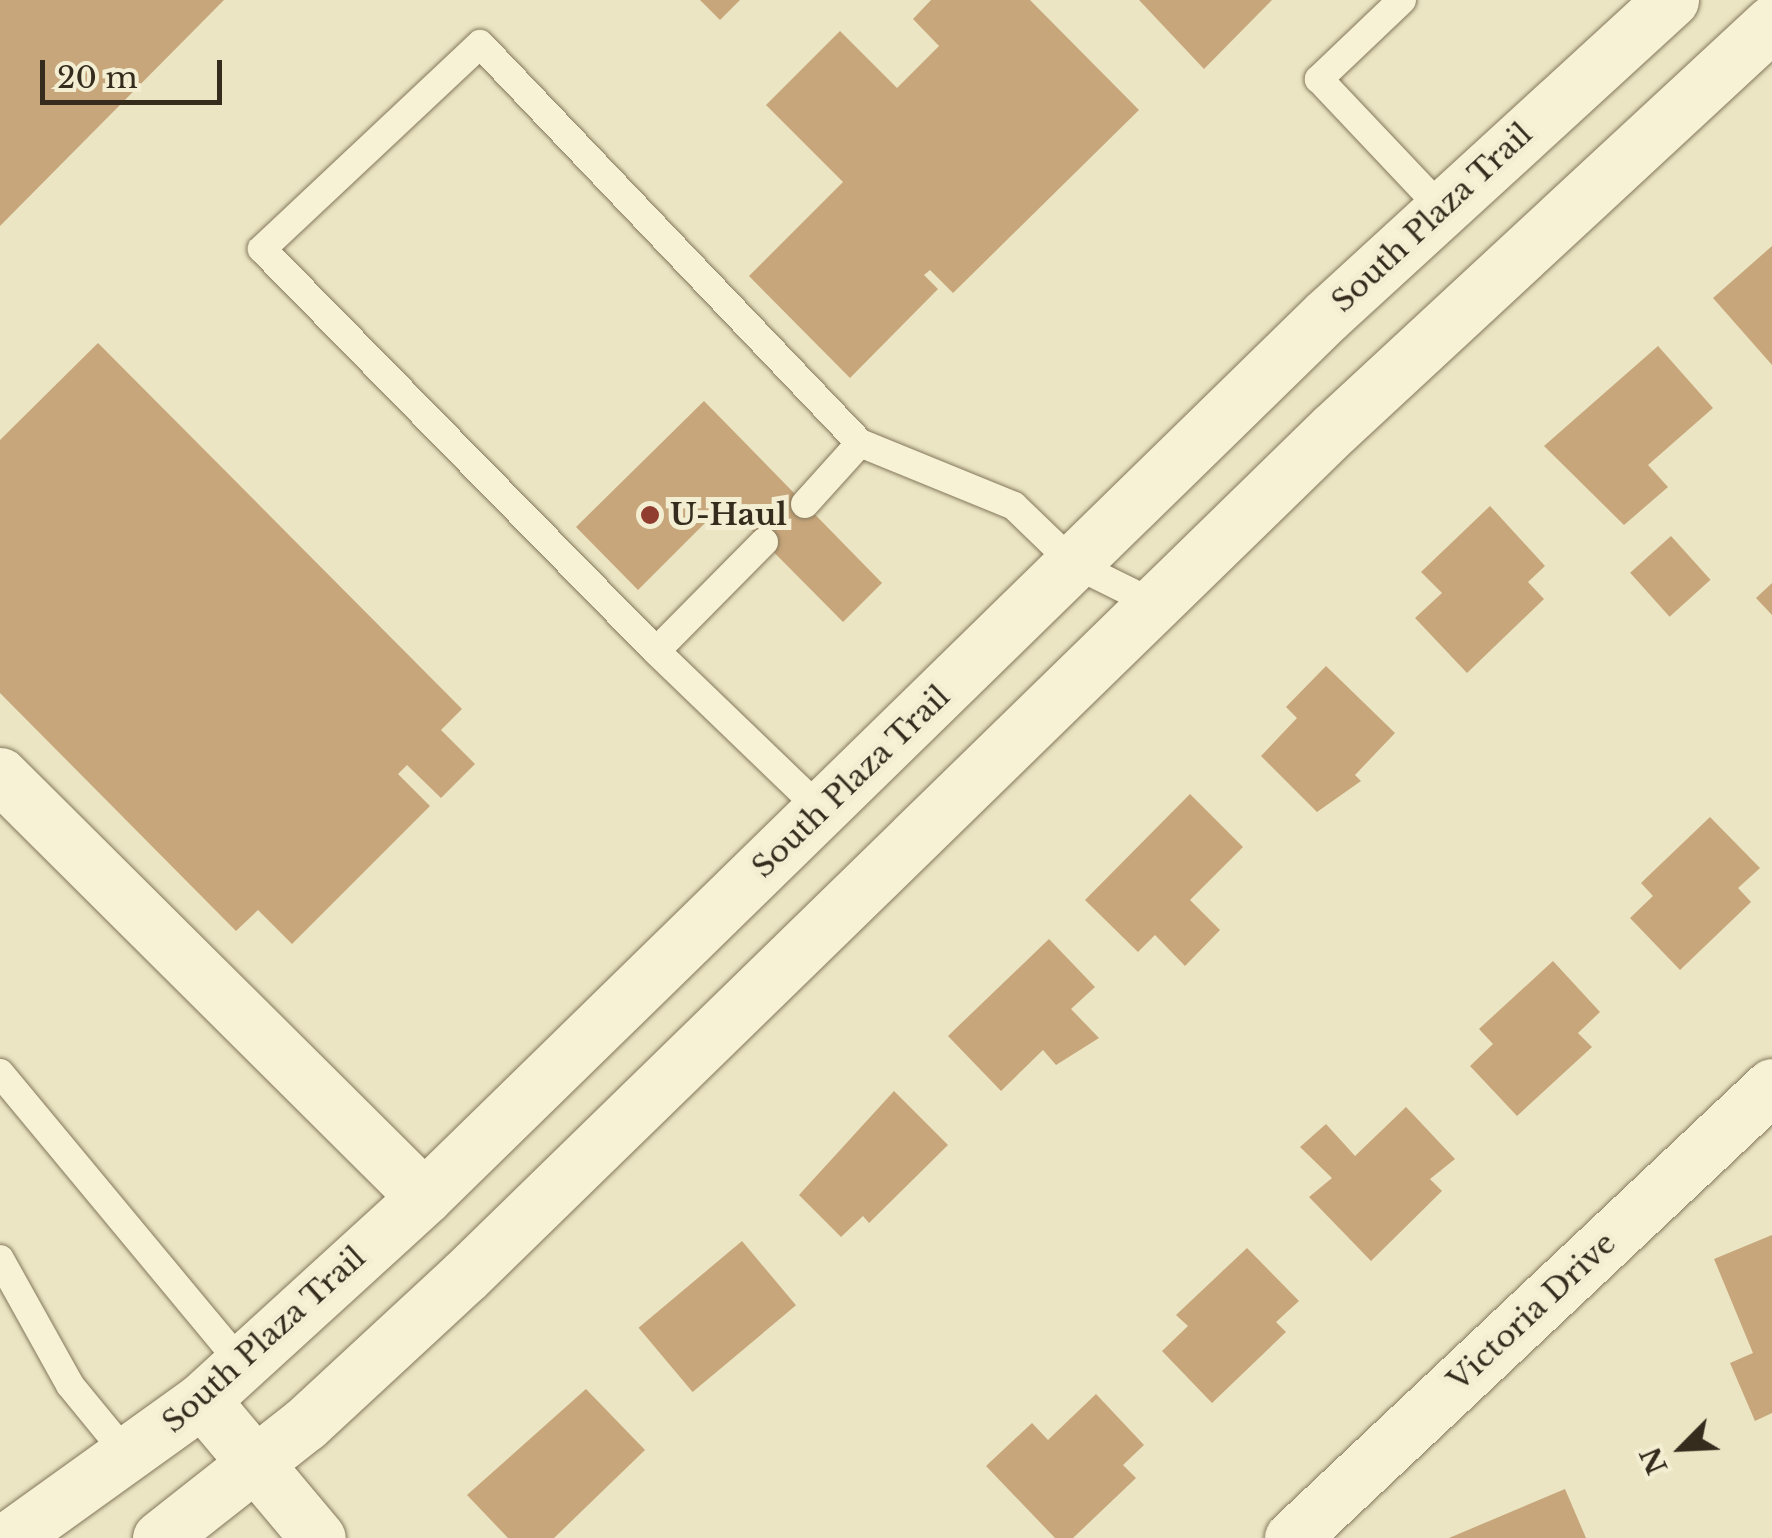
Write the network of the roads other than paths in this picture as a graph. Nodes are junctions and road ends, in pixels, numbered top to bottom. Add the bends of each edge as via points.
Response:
1 (1402, 0) edge
2 (1670, 0) edge
3 (1772, 23) edge
4 (1442, 208) junction
5 (860, 444) junction
6 (805, 504) dead end
7 (764, 542) dead end
8 (1074, 564) junction
9 (1155, 604) junction
10 (656, 652) junction
11 (0, 775) edge
12 (821, 810) junction
13 (0, 1073) edge
14 (1772, 1086) edge
15 (424, 1197) junction
16 (0, 1258) edge
17 (242, 1363) junction
18 (202, 1400) junction
19 (129, 1457) junction
20 (255, 1464) junction
21 (10, 1538) edge
22 (160, 1538) edge
23 (318, 1538) edge
24 (1292, 1538) edge

1 - 4 lane via 1319,80
2 - 4 main road, South Plaza Trail
3 - 9 main road
4 - 8 main road, South Plaza Trail
5 - 6 lane
5 - 8 lane via 1014,506
5 - 10 lane via 480,44 262,250
7 - 10 lane
8 - 9 lane
8 - 12 main road, South Plaza Trail
9 - 20 main road via 465,1276
10 - 12 lane
11 - 15 main road
12 - 15 main road, South Plaza Trail
13 - 17 lane
14 - 24 main road, Victoria Drive
15 - 17 main road, South Plaza Trail
16 - 19 lane via 70,1385
17 - 18 main road, South Plaza Trail
18 - 19 main road, South Plaza Trail
18 - 20 main road
19 - 21 main road, South Plaza Trail
20 - 22 main road
20 - 23 main road

